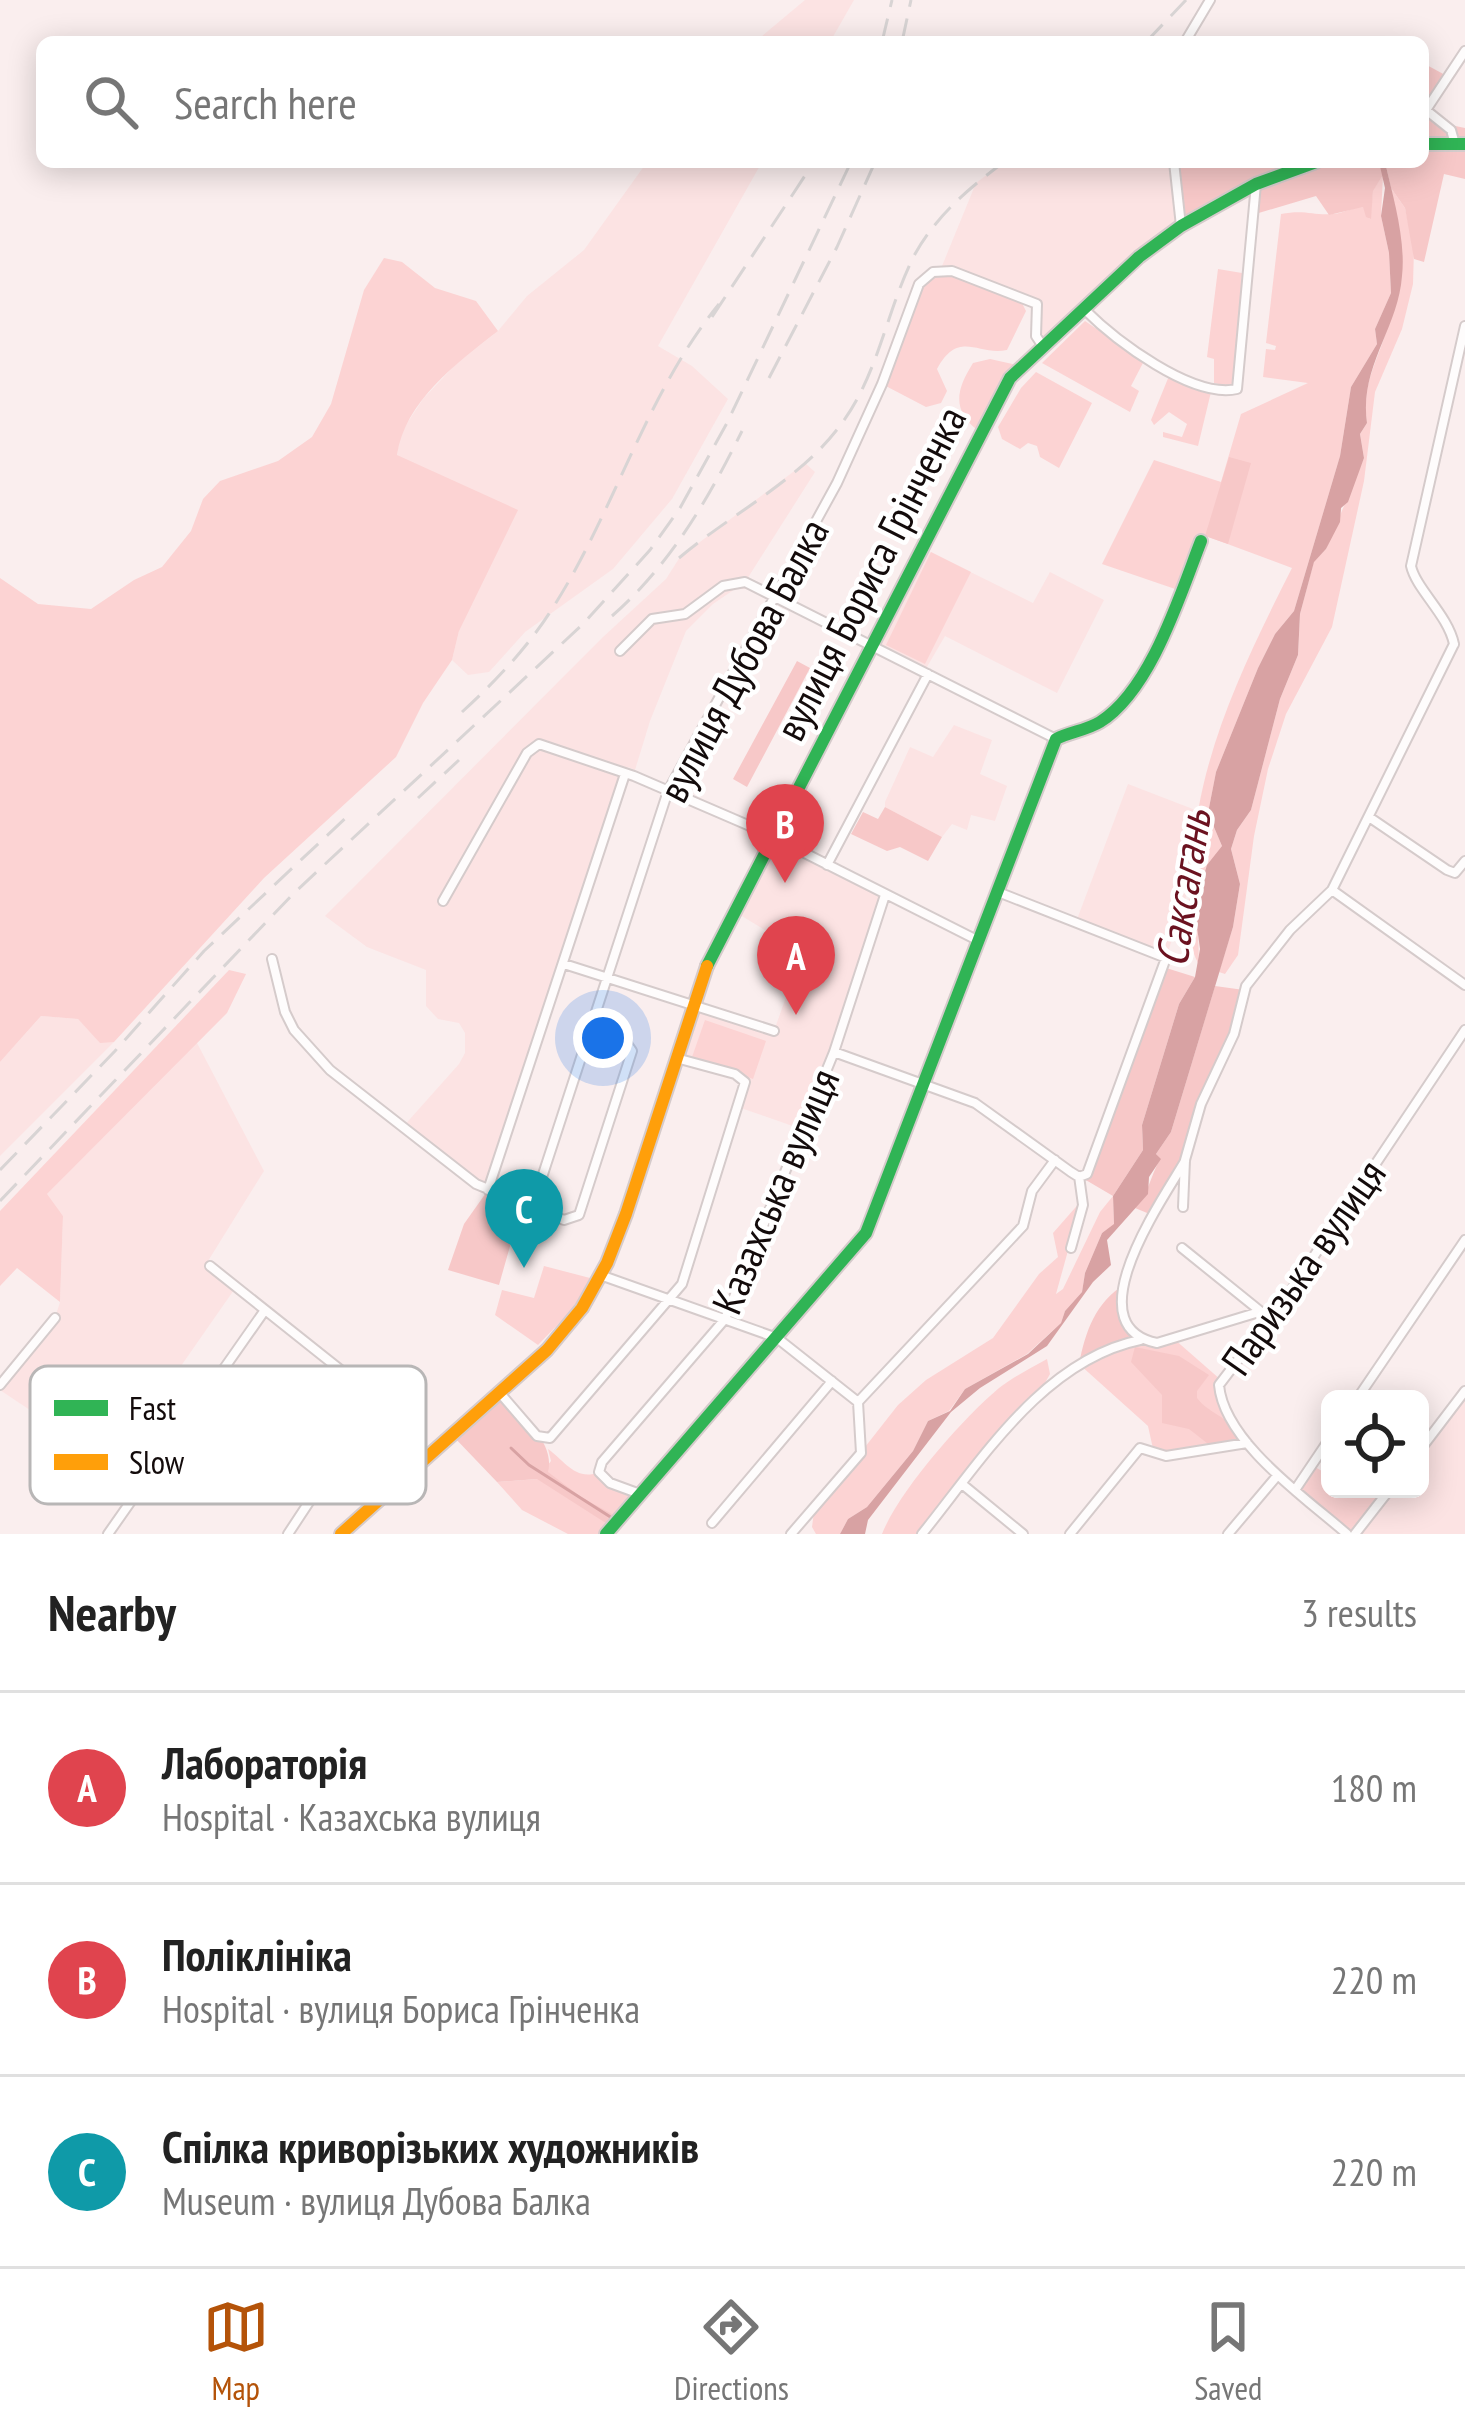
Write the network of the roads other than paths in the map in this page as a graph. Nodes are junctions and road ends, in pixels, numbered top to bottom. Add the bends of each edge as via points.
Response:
1 (1210, 0) edge
2 (1189, 36) edge
3 (1465, 51) edge
4 (1429, 105) edge
5 (1429, 112) edge
6 (1429, 144) edge
7 (1460, 144) edge
8 (1175, 168) edge
9 (1300, 168) edge
10 (1256, 184) junction
11 (1181, 226) junction
12 (1083, 308) junction
13 (1465, 326) edge
14 (1042, 345) junction
15 (1201, 541) dead end
16 (777, 595) junction
17 (1454, 644) junction
18 (871, 646) junction
19 (1465, 647) edge
20 (620, 651) dead end
21 (928, 674) junction
22 (1057, 739) junction
23 (625, 774) junction
24 (668, 791) junction
25 (1369, 817) junction
26 (771, 836) junction
27 (1465, 861) edge
28 (827, 865) junction
29 (1332, 890) junction
30 (998, 892) junction
31 (885, 895) junction
32 (443, 901) dead end
33 (979, 941) junction
34 (272, 959) dead end
35 (564, 964) junction
36 (609, 978) junction
37 (1465, 986) edge
38 (692, 1005) junction
39 (1465, 1030) edge
40 (774, 1031) dead end
41 (590, 1032) junction
42 (834, 1052) junction
43 (676, 1058) junction
44 (924, 1084) junction
45 (1055, 1160) junction
46 (1185, 1160) junction
47 (1079, 1177) junction
48 (488, 1190) junction
49 (1183, 1207) dead end
50 (532, 1208) junction
51 (1465, 1240) edge
52 (1070, 1248) dead end
53 (1182, 1248) dead end
54 (210, 1266) dead end
55 (603, 1276) junction
56 (670, 1300) junction
57 (265, 1310) junction
58 (1259, 1312) junction
59 (55, 1318) dead end
60 (725, 1319) junction
61 (1270, 1319) junction
62 (777, 1338) junction
63 (1142, 1340) junction
64 (225, 1366) edge
65 (335, 1366) edge
66 (832, 1381) junction
67 (0, 1385) edge
68 (1363, 1390) edge
69 (1465, 1391) edge
70 (499, 1392) junction
71 (858, 1402) junction
72 (1429, 1438) edge
73 (1247, 1443) junction
74 (1321, 1451) edge
75 (426, 1458) edge
76 (1277, 1476) junction
77 (962, 1484) junction
78 (1295, 1490) junction
79 (643, 1495) junction
80 (1382, 1498) edge
81 (128, 1504) edge
82 (307, 1504) edge
83 (374, 1504) edge
84 (712, 1523) dead end
85 (108, 1534) edge
86 (288, 1534) edge
87 (341, 1534) edge
88 (606, 1534) edge
89 (791, 1534) edge
90 (922, 1534) edge
91 (1023, 1534) edge
92 (1070, 1534) edge
93 (1228, 1534) edge
94 (1351, 1534) edge

1 - 2 street
3 - 4 street
5 - 7 street
6 - 7 street
8 - 11 street
9 - 10 street, вулиця Бориса Грінченка
10 - 11 street, вулиця Бориса Грінченка
10 - 12 street via 1237,389 1180,376
11 - 12 street, вулиця Бориса Грінченка
12 - 14 street, вулиця Бориса Грінченка
13 - 17 street via 1411,566
14 - 16 street, вулиця Дубова Балка via 1037,304 952,272 922,279 837,483
14 - 18 street, вулиця Бориса Грінченка via 999,395
15 - 22 street via 1133,683 1108,717
16 - 18 street
16 - 20 street via 730,582 685,614 652,619
16 - 24 street, вулиця Дубова Балка
17 - 19 street
17 - 25 street
18 - 21 street
18 - 26 street, вулиця Бориса Грінченка
21 - 22 street
21 - 28 street
22 - 30 street
23 - 24 street
23 - 32 street via 532,746
23 - 35 street
24 - 26 street
24 - 36 street, вулиця Дубова Балка
25 - 27 street via 1447,870 1461,870
25 - 29 street
26 - 28 street
26 - 38 street, вулиця Бориса Грінченка
28 - 31 street
29 - 37 street
29 - 46 street via 1246,986
30 - 33 street
30 - 47 street via 1166,958 1090,1169
31 - 33 street
31 - 42 street, Казахська вулиця
33 - 44 street
34 - 48 street via 284,1012 314,1055
35 - 36 street
35 - 48 street
36 - 38 street
36 - 41 street, вулиця Дубова Балка
38 - 40 street
38 - 43 street, вулиця Бориса Грінченка
39 - 61 street, Паризька вулиця
41 - 50 street, вулиця Дубова Балка
41 - 50 street via 632,1048 579,1215 565,1220
42 - 44 street
42 - 60 street, Казахська вулиця
43 - 55 street, вулиця Бориса Грінченка
43 - 56 street, Казахська вулиця via 746,1082 682,1285
44 - 45 street via 976,1103
44 - 62 street via 866,1232
45 - 47 street
45 - 71 street via 1032,1191 1023,1226
46 - 49 street
46 - 63 street via 1143,1228 1125,1284 1128,1328
47 - 52 street via 1083,1205
48 - 50 street
51 - 68 street
53 - 58 street
54 - 57 street
55 - 56 street
55 - 70 street, вулиця Бориса Грінченка via 570,1328
56 - 60 street
56 - 70 street, Казахська вулиця via 550,1438 537,1436
57 - 64 street
57 - 65 street
58 - 61 street
58 - 63 street via 1168,1340
59 - 67 street
60 - 62 street
60 - 79 street, Казахська вулиця via 602,1462 603,1479
61 - 73 street, Паризька вулиця via 1220,1385
62 - 66 street
62 - 79 street
63 - 77 street via 1106,1347 1036,1397
66 - 71 street
66 - 84 street
69 - 72 street
70 - 75 street, вулиця Бориса Грінченка
71 - 89 street via 861,1454
73 - 76 street
73 - 92 street, Паризька вулиця via 1166,1456 1140,1448
74 - 78 street
76 - 78 street
76 - 93 street
77 - 90 street
77 - 91 street
78 - 94 street
79 - 88 street
80 - 94 street
81 - 85 street
82 - 86 street
83 - 87 street, вулиця Бориса Грінченка

